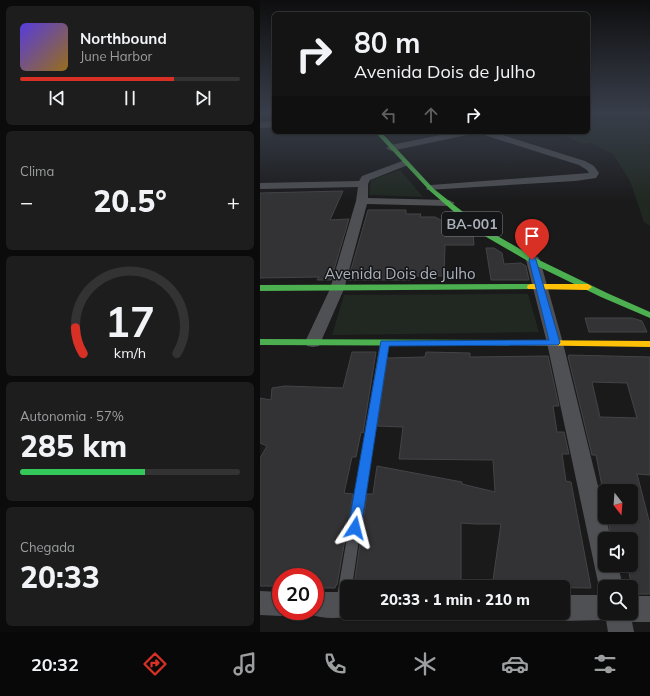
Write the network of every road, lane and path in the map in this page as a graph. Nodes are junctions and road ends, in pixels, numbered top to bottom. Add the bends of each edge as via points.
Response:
1 (387, 142) edge
2 (403, 142) edge
3 (409, 142) edge
4 (517, 142) edge
5 (390, 146) junction
6 (404, 163) junction
7 (363, 184) junction
8 (260, 186) edge
9 (431, 188) junction
10 (362, 201) junction
11 (449, 203) junction
12 (532, 260) junction
13 (588, 287) junction
14 (260, 288) edge
15 (540, 288) junction
16 (337, 289) junction
17 (650, 315) edge
18 (260, 342) edge
19 (313, 342) junction
20 (384, 343) junction
21 (555, 343) junction
22 (650, 344) edge
23 (598, 532) edge
24 (349, 580) edge
25 (260, 603) edge
26 (272, 604) edge
27 (324, 604) edge
28 (340, 605) edge
29 (570, 608) edge
30 (598, 608) edge
31 (638, 609) edge
32 (650, 609) edge
33 (619, 620) edge
34 (622, 632) edge

1 - 5 street, BA-001
2 - 5 street
3 - 5 street
4 - 9 street via 582,163 594,173 592,176
5 - 6 street, BA-001
6 - 7 street via 366,178
6 - 9 street, BA-001
7 - 8 street
7 - 10 street
9 - 11 street, BA-001
10 - 11 street
10 - 16 street
11 - 12 street, BA-001 via 486,233
12 - 13 street, BA-001
12 - 15 street
13 - 15 street, Avenida Dois de Julho
13 - 17 street
14 - 16 street, Avenida Dois de Julho
15 - 16 street, Avenida Dois de Julho
15 - 21 street
16 - 19 street
18 - 19 street
19 - 20 street
20 - 21 street
20 - 24 lane
21 - 22 street
21 - 23 street
25 - 26 street
27 - 28 street
29 - 30 street
31 - 32 street
33 - 34 street

